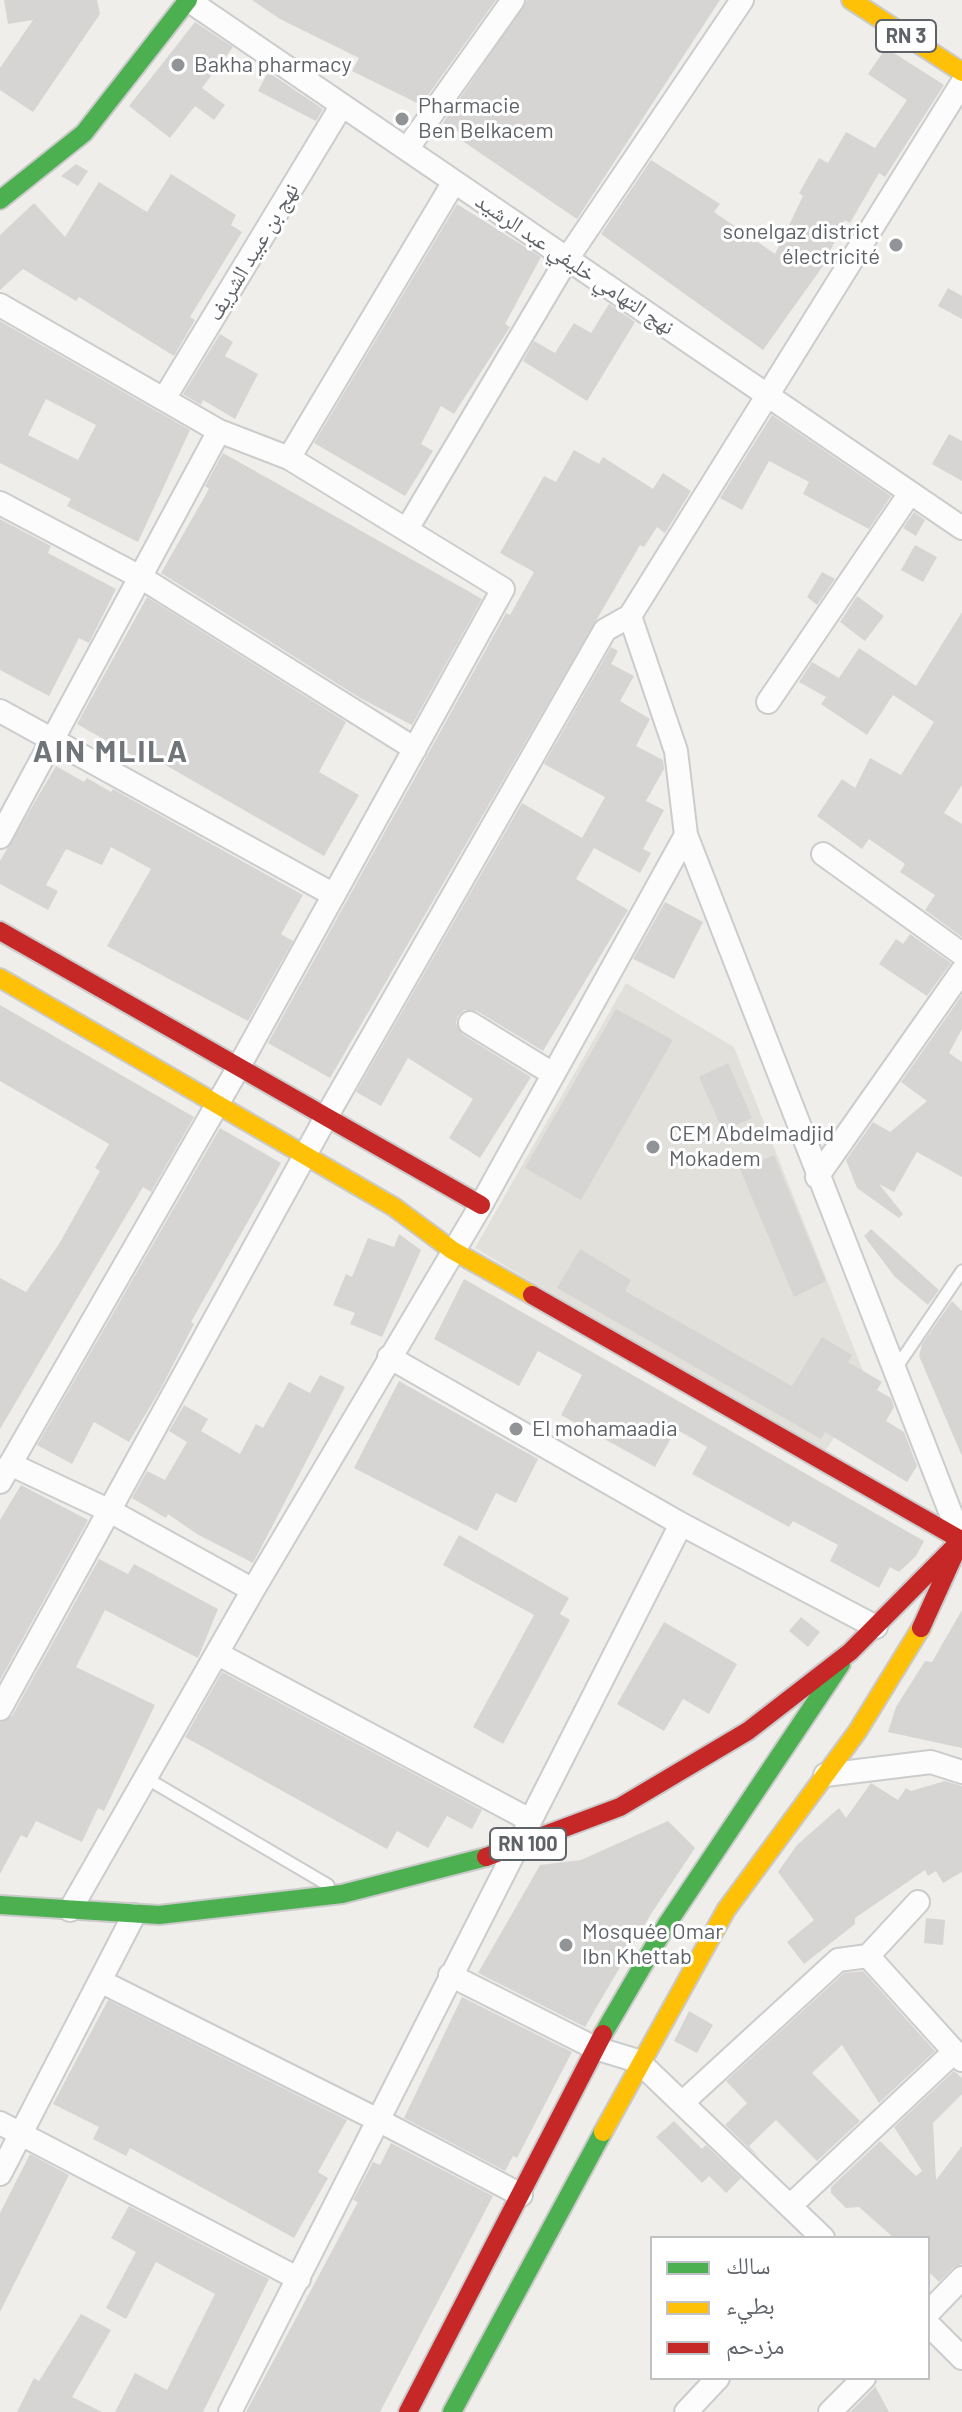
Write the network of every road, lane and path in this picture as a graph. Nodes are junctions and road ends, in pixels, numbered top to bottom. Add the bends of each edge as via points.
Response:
1 (188, 0) edge
2 (513, 0) edge
3 (742, 0) edge
4 (851, 0) edge
5 (962, 72) edge
6 (962, 83) edge
7 (342, 105) junction
8 (407, 149) junction
9 (454, 182) junction
10 (0, 200) edge
11 (567, 259) junction
12 (0, 305) edge
13 (768, 396) junction
14 (164, 399) junction
15 (219, 431) junction
16 (289, 458) junction
17 (910, 493) junction
18 (0, 503) edge
19 (962, 528) edge
20 (407, 529) junction
21 (142, 578) junction
22 (630, 616) junction
23 (768, 702) dead end
24 (0, 711) edge
25 (54, 740) junction
26 (415, 749) junction
27 (686, 835) junction
28 (0, 837) edge
29 (823, 854) dead end
30 (334, 895) junction
31 (0, 931) edge
32 (962, 954) edge
33 (962, 971) edge
34 (0, 978) edge
35 (470, 1023) dead end
36 (237, 1070) junction
37 (553, 1074) junction
38 (216, 1106) junction
39 (325, 1119) junction
40 (306, 1157) junction
41 (817, 1177) junction
42 (481, 1205) junction
43 (452, 1250) junction
44 (962, 1271) edge
45 (389, 1357) junction
46 (894, 1371) junction
47 (5, 1473) edge
48 (110, 1511) junction
49 (681, 1524) junction
50 (962, 1540) edge
51 (253, 1590) junction
52 (876, 1627) junction
53 (850, 1652) junction
54 (218, 1654) junction
55 (0, 1709) edge
56 (962, 1772) edge
57 (825, 1775) junction
58 (146, 1778) junction
59 (528, 1819) junction
60 (512, 1850) junction
61 (342, 1894) junction
62 (918, 1902) dead end
63 (0, 1905) edge
64 (70, 1910) junction
65 (134, 1915) junction
66 (868, 1956) junction
67 (450, 1975) junction
68 (100, 1981) junction
69 (595, 2048) junction
70 (958, 2056) edge
71 (638, 2061) junction
72 (682, 2103) junction
73 (378, 2120) junction
74 (0, 2123) edge
75 (21, 2133) junction
76 (0, 2174) edge
77 (521, 2195) junction
78 (790, 2206) junction
79 (821, 2236) edge
80 (962, 2278) edge
81 (299, 2279) junction
82 (930, 2311) edge
83 (930, 2326) edge
84 (962, 2358) edge
85 (716, 2380) edge
86 (862, 2380) edge
87 (422, 2384) junction
88 (457, 2410) edge
89 (230, 2412) edge
90 (408, 2412) edge
91 (686, 2412) edge
92 (830, 2412) edge

1 - 7 street, نهج التهامي خليفي عبد الرشيد
1 - 10 street via 84,133
2 - 8 street
3 - 11 street
4 - 5 street, RN 3
6 - 13 street
7 - 8 street, نهج التهامي خليفي عبد الرشيد
7 - 14 street, نهج بن عبيد الشريف
8 - 9 street, نهج التهامي خليفي عبد الرشيد
9 - 11 street, نهج التهامي خليفي عبد الرشيد
9 - 16 street
11 - 13 street, نهج التهامي خليفي عبد الرشيد
11 - 20 street
12 - 14 street
13 - 17 street, نهج التهامي خليفي عبد الرشيد
13 - 22 street
14 - 15 street
15 - 16 street
15 - 21 street
16 - 20 street
17 - 19 street, نهج التهامي خليفي عبد الرشيد
17 - 23 street
18 - 21 street
20 - 26 street via 503,589
21 - 25 street
21 - 26 street
22 - 27 street via 676,751
22 - 39 street via 605,630
24 - 25 street
25 - 28 street
25 - 30 street
26 - 30 street
27 - 37 street
27 - 41 street
29 - 32 street
30 - 36 street
31 - 36 street
33 - 41 street
34 - 38 street
35 - 37 street
36 - 38 street
36 - 39 street
37 - 42 street
38 - 40 street
38 - 47 street
39 - 40 street
39 - 42 street
40 - 43 street via 394,1207
40 - 48 street
41 - 46 street
42 - 43 street
43 - 45 street
43 - 50 street
44 - 46 lane
45 - 49 street
45 - 51 street
46 - 50 street
47 - 48 street
48 - 51 street
48 - 55 street
49 - 52 street
49 - 59 street
50 - 52 street, RN 100
50 - 57 street via 900,1667
51 - 54 street
52 - 53 street, RN 100
53 - 60 street, RN 100 via 748,1731 620,1807
53 - 69 street via 667,1924
54 - 58 street
54 - 59 street
56 - 57 street via 931,1762
57 - 71 street via 726,1910
58 - 61 lane
58 - 64 street
59 - 60 street
60 - 61 street, RN 100
60 - 67 street
61 - 65 street, RN 100
62 - 66 street
63 - 64 street, RN 100
64 - 65 street, RN 100
65 - 68 street
66 - 70 street
66 - 72 street via 838,1960
67 - 69 street
67 - 73 street
68 - 73 street
68 - 75 street
69 - 71 street
69 - 77 street
70 - 78 street
71 - 72 street
71 - 88 street
72 - 78 street
73 - 77 street
73 - 81 street
74 - 75 street
75 - 76 street
75 - 81 street
77 - 87 street
78 - 79 street
80 - 82 street
81 - 89 street
83 - 84 street
85 - 91 street
86 - 92 street
87 - 88 street
87 - 90 street

